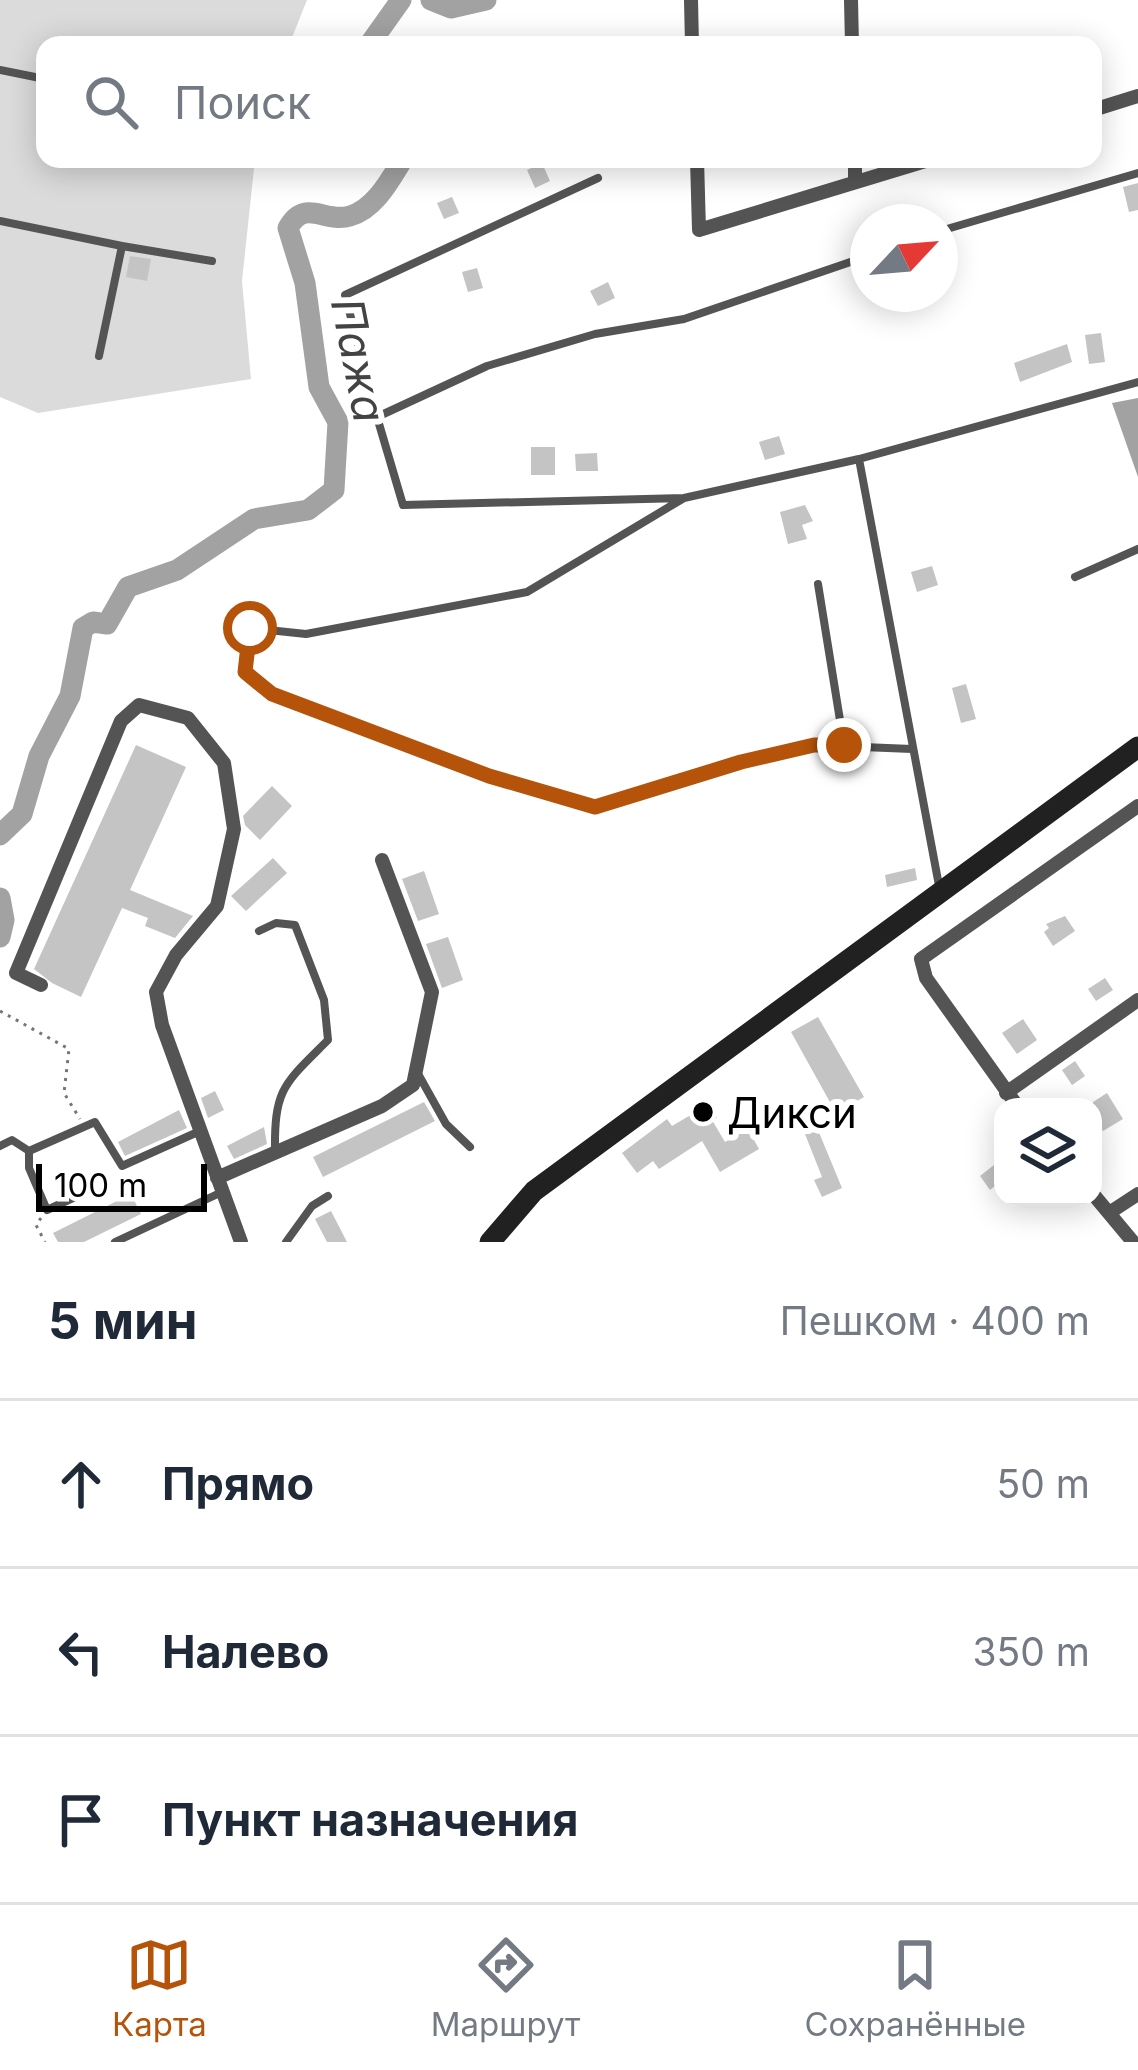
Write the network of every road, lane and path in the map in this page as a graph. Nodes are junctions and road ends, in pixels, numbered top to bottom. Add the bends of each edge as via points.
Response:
1 (691, 0) edge
2 (851, 0) edge
3 (692, 36) edge
4 (852, 36) edge
5 (0, 70) edge
6 (36, 77) edge
7 (1138, 96) edge
8 (1102, 107) edge
9 (697, 168) edge
10 (855, 168) edge
11 (902, 168) edge
12 (1138, 173) edge
13 (598, 178) dead end
14 (855, 182) junction
15 (0, 221) edge
16 (958, 226) edge
17 (122, 246) junction
18 (212, 261) dead end
19 (850, 262) edge
20 (99, 356) dead end
21 (1138, 382) edge
22 (377, 417) junction
23 (859, 459) junction
24 (684, 498) junction
25 (1138, 549) edge
26 (1075, 577) dead end
27 (818, 584) dead end
28 (844, 745) junction
29 (1138, 747) edge
30 (911, 748) junction
31 (1138, 806) edge
32 (382, 860) dead end
33 (940, 892) junction
34 (259, 932) dead end
35 (41, 986) dead end
36 (1138, 1000) edge
37 (0, 1011) edge
38 (416, 1071) junction
39 (1006, 1094) junction
40 (1010, 1098) edge
41 (85, 1127) junction
42 (200, 1131) junction
43 (0, 1146) edge
44 (470, 1147) dead end
45 (29, 1151) junction
46 (275, 1153) junction
47 (219, 1185) junction
48 (1138, 1194) edge
49 (328, 1196) dead end
50 (75, 1197) dead end
51 (1102, 1205) edge
52 (47, 1210) junction
53 (1109, 1214) junction
54 (45, 1242) edge
55 (115, 1242) edge
56 (241, 1242) edge
57 (286, 1242) edge
58 (490, 1242) edge
59 (1133, 1242) edge

1 - 3 street
2 - 4 street
5 - 6 lane
7 - 8 street
9 - 14 street via 699,230
10 - 14 street
11 - 14 street
12 - 16 lane
13 - 22 lane via 345,295
15 - 17 lane
17 - 18 lane
17 - 20 lane
19 - 22 lane via 684,319 595,334 487,366
21 - 23 lane
22 - 24 lane via 403,505
23 - 24 lane
23 - 30 lane
24 - 28 lane via 527,592 306,634 250,628 245,672 272,694 595,807 741,762
25 - 26 lane
27 - 28 lane
28 - 30 lane
29 - 33 main road
30 - 33 lane
31 - 39 street via 921,959
32 - 38 street via 432,992
33 - 58 main road via 534,1191
34 - 46 lane via 276,923 295,926 324,1000 328,1040 284,1085
35 - 42 street via 16,973 121,722 140,705 188,718 224,764 234,830 217,906 156,992
36 - 39 street
37 - 41 path via 70,1049 64,1093
38 - 44 lane via 446,1124
38 - 46 street via 413,1085 382,1106
39 - 40 street
41 - 42 lane via 95,1122 122,1166
41 - 45 lane
42 - 47 street
43 - 45 lane via 12,1140
45 - 52 lane
46 - 47 street
47 - 55 lane
47 - 56 street
48 - 53 street
49 - 57 lane
50 - 52 lane
51 - 53 street
52 - 54 path via 36,1225
53 - 59 street

